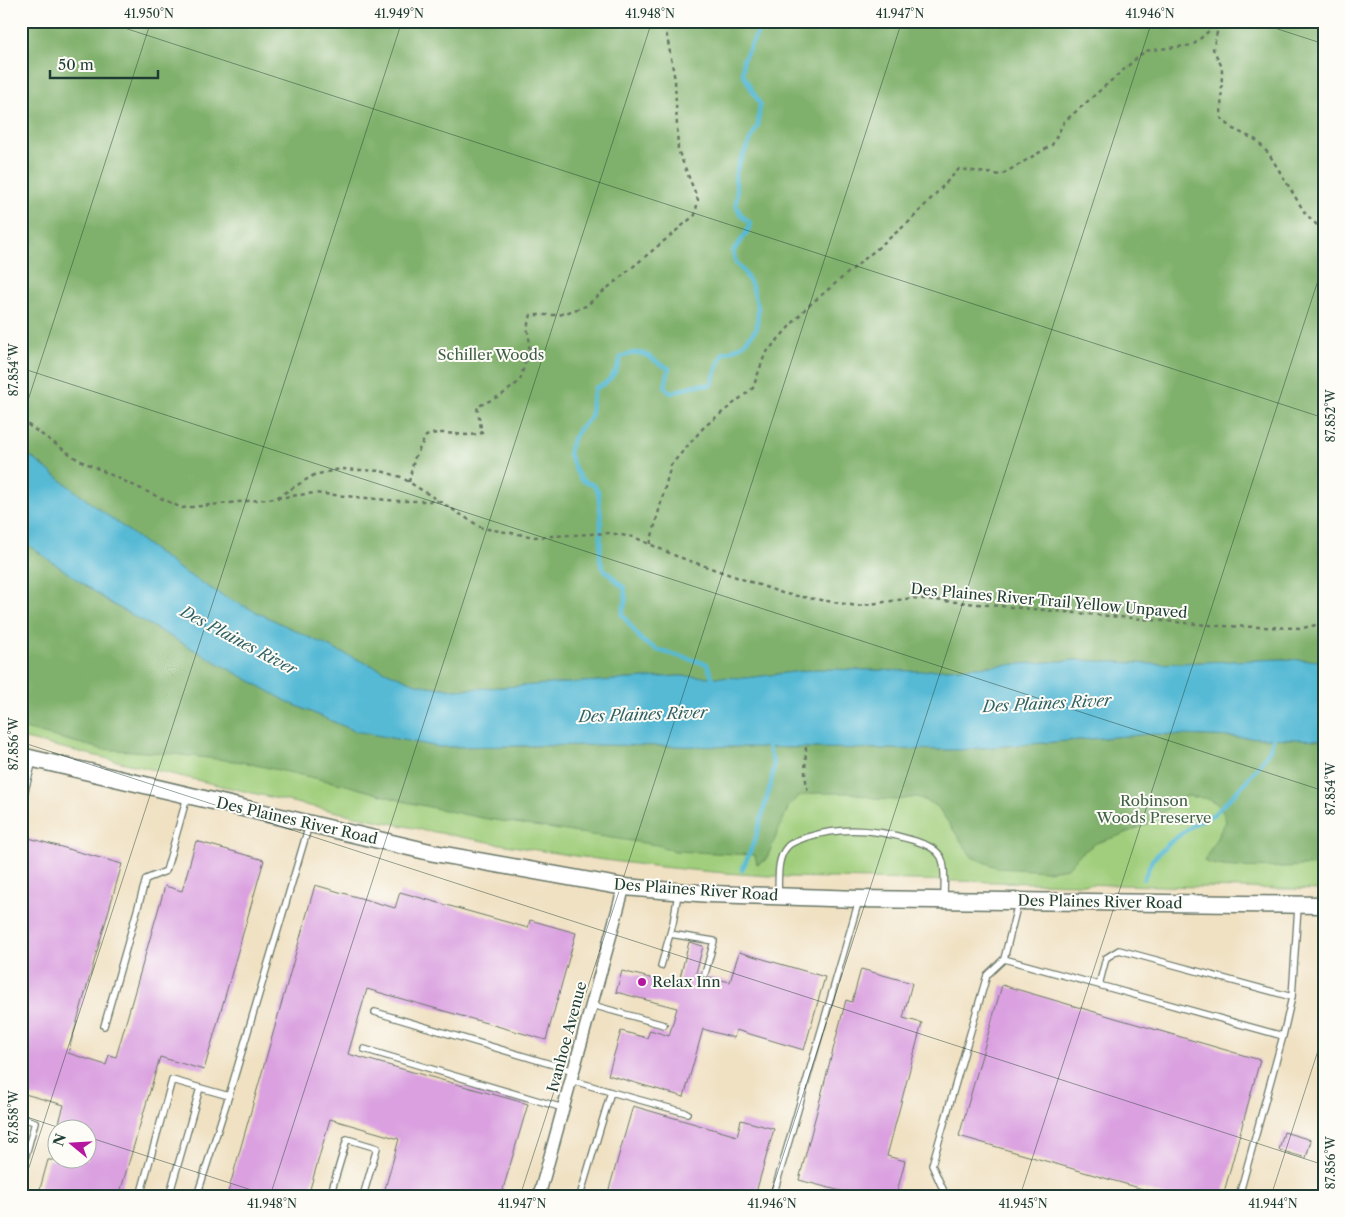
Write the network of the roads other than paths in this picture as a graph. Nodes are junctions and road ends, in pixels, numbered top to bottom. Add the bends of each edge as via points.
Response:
1 (28, 758) edge
2 (188, 795) junction
3 (21, 805) edge
4 (310, 823) junction
5 (624, 887) junction
6 (678, 892) junction
7 (778, 896) junction
8 (860, 899) junction
9 (944, 900) junction
10 (1019, 901) junction
11 (1298, 905) junction
12 (1324, 905) edge
13 (670, 934) junction
14 (1004, 959) junction
15 (661, 966) dead end
16 (705, 974) dead end
17 (1099, 986) junction
18 (1292, 997) junction
19 (592, 1005) junction
20 (375, 1012) dead end
21 (664, 1024) dead end
22 (104, 1026) dead end
23 (1283, 1036) junction
24 (364, 1049) dead end
25 (572, 1076) junction
26 (200, 1088) junction
27 (611, 1092) junction
28 (229, 1096) junction
29 (563, 1108) junction
30 (687, 1113) dead end
31 (21, 1118) edge
32 (21, 1161) edge
33 (540, 1194) edge
34 (140, 1196) edge
35 (169, 1196) edge
36 (197, 1196) edge
37 (330, 1196) edge
38 (363, 1196) edge
39 (552, 1196) edge
40 (580, 1196) edge
41 (773, 1196) edge
42 (946, 1196) edge
43 (1239, 1196) edge

1 - 2 main road, Des Plaines River Road
1 - 3 lane
2 - 4 main road, Des Plaines River Road
2 - 22 lane via 166,870 146,879
4 - 5 main road, Des Plaines River Road via 434,853
4 - 28 lane
5 - 6 main road, Des Plaines River Road
5 - 19 street, Ivanhoe Avenue
6 - 7 main road, Des Plaines River Road
6 - 13 lane
7 - 8 main road, Des Plaines River Road
7 - 9 lane via 781,856 793,841 831,832 869,830 909,839 937,851 942,858
8 - 9 main road, Des Plaines River Road
8 - 41 lane
9 - 10 main road, Des Plaines River Road
10 - 11 main road, Des Plaines River Road
10 - 14 lane
11 - 12 main road, Des Plaines River Road
11 - 18 lane
13 - 15 lane
13 - 16 lane via 714,941
14 - 17 lane
14 - 42 lane via 987,975 932,1165
17 - 18 lane via 1106,958 1119,950
17 - 23 lane
18 - 23 lane
19 - 21 lane
19 - 25 street, Ivanhoe Avenue
20 - 25 lane
23 - 43 lane
24 - 29 lane
25 - 27 lane
25 - 29 street, Ivanhoe Avenue
26 - 28 lane
26 - 34 lane via 172,1080
26 - 35 lane
27 - 30 lane
27 - 40 lane
28 - 36 lane
29 - 33 street, Ivanhoe Avenue
31 - 32 lane via 36,1122 24,1162
33 - 39 lane
37 - 38 lane via 347,1139 377,1148

